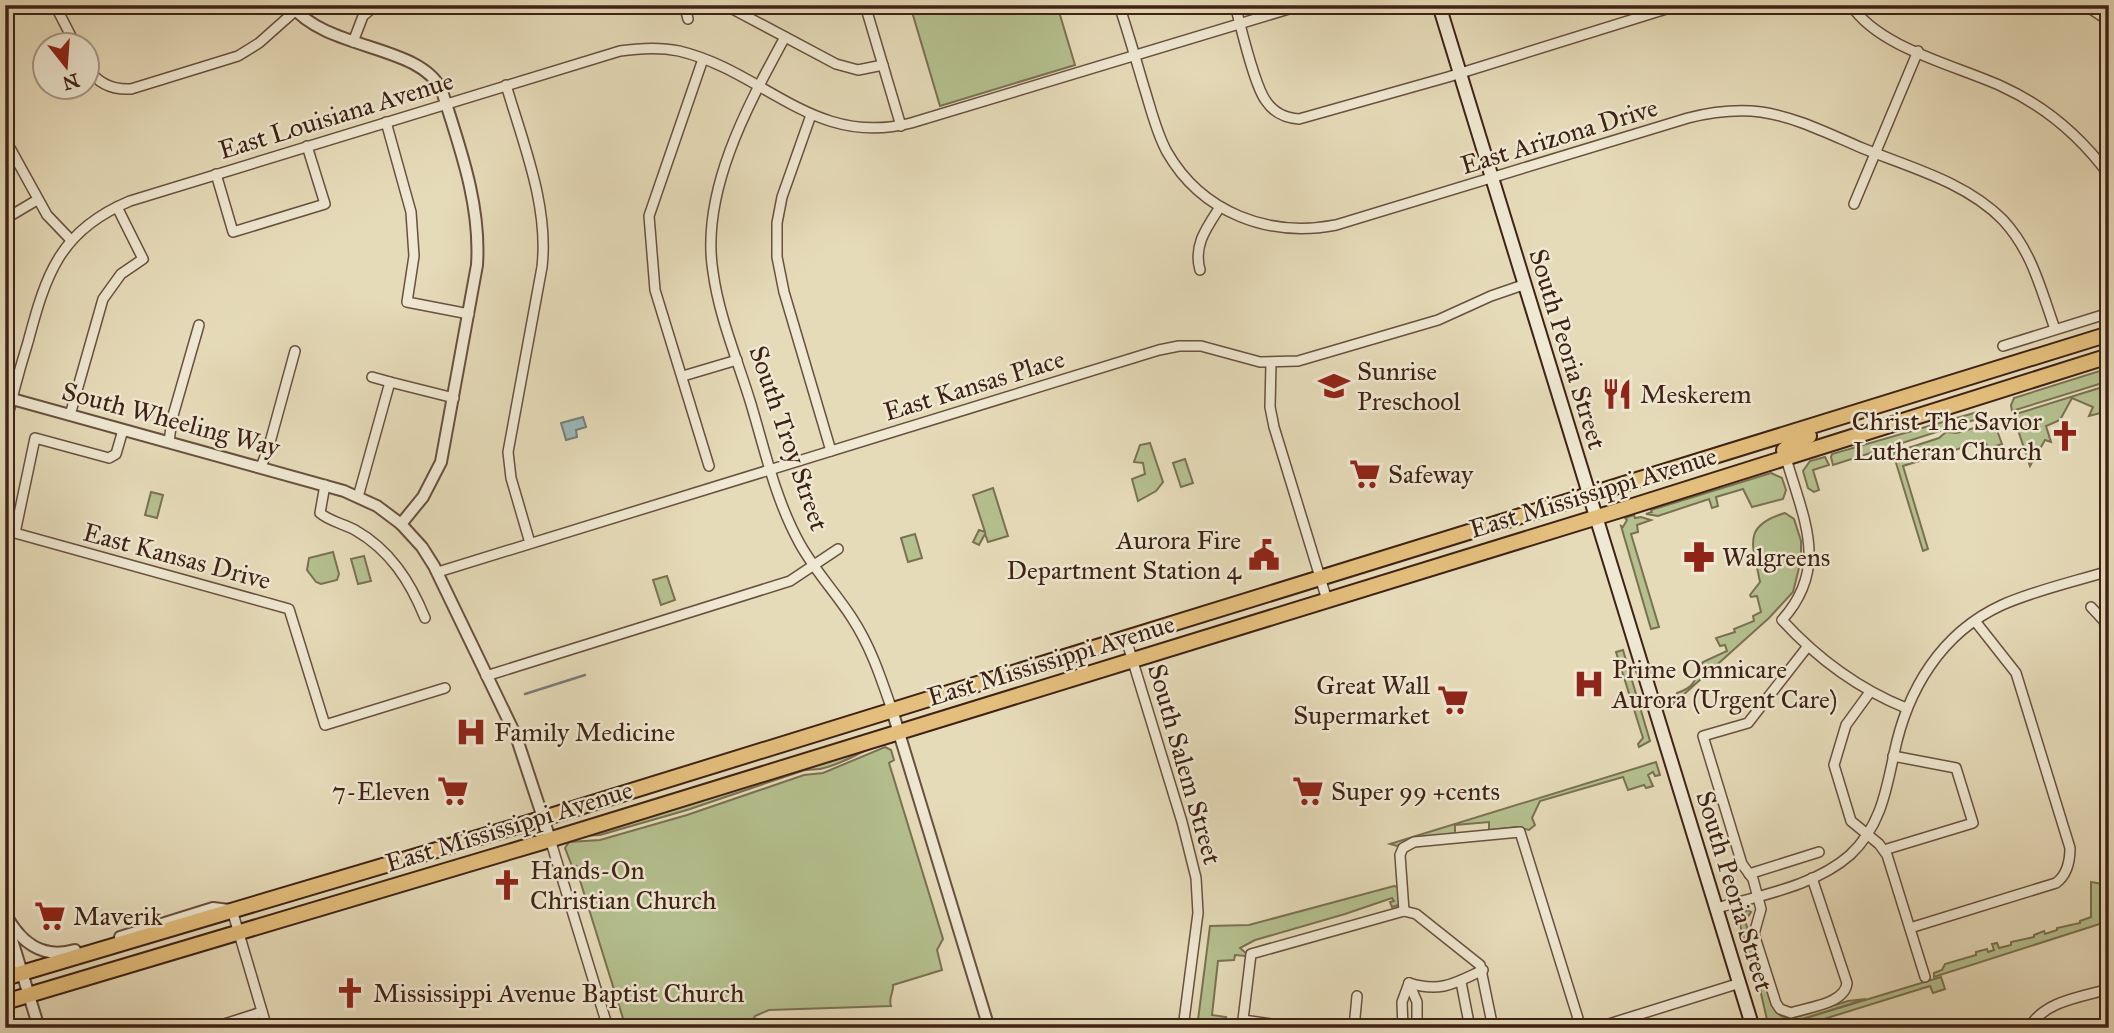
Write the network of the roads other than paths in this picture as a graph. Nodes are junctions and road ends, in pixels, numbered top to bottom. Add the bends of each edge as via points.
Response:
1 (55, 5) edge
2 (376, 5) edge
3 (684, 5) edge
4 (725, 5) edge
5 (865, 5) edge
6 (1119, 5) edge
7 (1235, 5) edge
8 (1302, 5) edge
9 (1439, 5) edge
10 (1679, 5) edge
11 (1851, 5) edge
12 (2085, 5) edge
13 (293, 8) edge
14 (688, 19) dead end
15 (2109, 21) edge
16 (1240, 24) junction
17 (69, 32) edge
18 (785, 37) junction
19 (353, 42) junction
20 (1918, 51) junction
21 (1135, 55) junction
22 (703, 59) junction
23 (883, 65) junction
24 (1460, 73) junction
25 (102, 82) edge
26 (506, 85) junction
27 (758, 87) junction
28 (446, 103) junction
29 (811, 115) junction
30 (386, 122) junction
31 (901, 126) junction
32 (5, 139) edge
33 (307, 146) junction
34 (1876, 153) junction
35 (216, 174) junction
36 (2109, 175) edge
37 (1491, 179) junction
38 (37, 200) junction
39 (1854, 204) dead end
40 (117, 206) junction
41 (1220, 207) junction
42 (5, 219) edge
43 (72, 240) junction
44 (1200, 270) dead end
45 (1523, 285) junction
46 (2109, 313) edge
47 (470, 314) junction
48 (199, 325) dead end
49 (2055, 329) junction
50 (2109, 334) edge
51 (2003, 346) dead end
52 (295, 351) dead end
53 (2109, 356) edge
54 (737, 360) junction
55 (1271, 363) junction
56 (683, 376) junction
57 (372, 377) dead end
58 (390, 382) junction
59 (8, 398) edge
60 (454, 398) junction
61 (1864, 410) junction
62 (71, 415) junction
63 (5, 430) edge
64 (124, 430) junction
65 (169, 442) junction
66 (831, 451) junction
67 (1786, 458) junction
68 (709, 466) dead end
69 (261, 467) junction
70 (771, 469) junction
71 (325, 485) junction
72 (358, 496) junction
73 (1590, 496) junction
74 (1596, 517) junction
75 (401, 524) junction
76 (530, 543) junction
77 (838, 549) dead end
78 (814, 566) junction
79 (2109, 571) edge
80 (438, 572) junction
81 (1320, 578) junction
82 (1327, 600) junction
83 (2091, 607) dead end
84 (425, 618) dead end
85 (1975, 621) junction
86 (2109, 638) edge
87 (1126, 639) junction
88 (1808, 646) junction
89 (1133, 660) junction
90 (486, 676) junction
91 (445, 688) dead end
92 (1870, 692) junction
93 (1906, 708) junction
94 (892, 710) junction
95 (899, 732) junction
96 (1893, 756) junction
97 (544, 818) junction
98 (1867, 835) junction
99 (550, 839) junction
100 (1885, 850) junction
101 (1819, 852) dead end
102 (1749, 874) junction
103 (1812, 878) junction
104 (1758, 895) junction
105 (1717, 908) junction
106 (232, 910) junction
107 (1404, 911) junction
108 (5, 913) edge
109 (5, 918) edge
110 (1910, 928) junction
111 (239, 933) junction
112 (1483, 970) junction
113 (22, 973) junction
114 (1925, 977) dead end
115 (5, 978) edge
116 (1461, 982) junction
117 (1409, 983) junction
118 (1740, 983) junction
119 (2109, 989) edge
120 (29, 995) junction
121 (1357, 996) dead end
122 (5, 1002) edge
123 (262, 1012) junction
124 (1243, 1024) edge
125 (39, 1028) edge
126 (212, 1028) edge
127 (267, 1028) edge
128 (608, 1028) edge
129 (989, 1028) edge
130 (1183, 1028) edge
131 (1301, 1028) edge
132 (1354, 1028) edge
133 (1403, 1028) edge
134 (1417, 1028) edge
135 (1470, 1028) edge
136 (1493, 1028) edge
137 (1581, 1028) edge
138 (1596, 1028) edge
139 (1752, 1028) edge
140 (2029, 1028) edge

1 - 17 street
2 - 19 street via 363,16
3 - 14 street
4 - 18 street
5 - 23 street
6 - 21 street, East Arizona Drive
7 - 16 street
8 - 16 street, East Louisiana Avenue
9 - 24 main road, South Peoria Street
10 - 24 street
11 - 20 street via 1876,32
12 - 15 street
13 - 19 street via 316,27
13 - 25 street via 259,43 238,56 131,89
16 - 21 street, East Louisiana Avenue
16 - 24 street via 1262,94 1273,109 1290,118 1308,118
18 - 23 street via 845,68
18 - 27 street, South Troy Street
19 - 28 street via 422,67 437,80
20 - 34 street
20 - 36 street via 2003,86 2039,107 2082,142
21 - 31 street, East Louisiana Avenue
21 - 41 street, East Arizona Drive via 1167,151 1185,177
22 - 26 street, East Louisiana Avenue via 666,49 635,48
22 - 27 street, East Louisiana Avenue
22 - 56 street via 649,216 654,284
23 - 31 street
24 - 37 main road, South Peoria Street
26 - 28 street, East Louisiana Avenue
26 - 76 street via 534,178 544,249 508,452
27 - 29 street, East Louisiana Avenue
27 - 54 street, South Troy Street via 718,191 711,230 714,281
28 - 30 street, East Louisiana Avenue
28 - 47 street via 477,222
29 - 31 street, East Louisiana Avenue via 861,128
29 - 66 street via 782,197 777,243 784,292
30 - 33 street, East Louisiana Avenue
30 - 47 street via 411,212 414,256 407,302
32 - 38 street
33 - 35 street, East Louisiana Avenue
33 - 35 street via 325,204 233,232
34 - 37 street, East Arizona Drive via 1777,115 1724,111
34 - 39 street
34 - 49 street, East Arizona Drive via 1963,190 2003,219 2031,259
35 - 40 street, East Louisiana Avenue
37 - 41 street, East Arizona Drive via 1320,228 1273,227
37 - 45 main road, South Peoria Street
38 - 42 street
38 - 43 street
40 - 43 street, East Louisiana Avenue
40 - 62 street via 143,259 121,274 103,299
41 - 44 street via 1198,247
43 - 59 street, East Louisiana Avenue via 42,291
45 - 55 street, East Kansas Place via 1438,320 1309,359
45 - 73 main road, South Peoria Street
46 - 49 street
47 - 60 street
48 - 65 street
49 - 51 street
50 - 61 main road, East Mississippi Avenue
52 - 69 street
53 - 67 main road, East Mississippi Avenue
54 - 56 street
54 - 70 street, South Troy Street
55 - 66 street, East Kansas Place via 1201,346 1169,348
55 - 81 street via 1274,427
56 - 68 street
57 - 58 street
58 - 60 street
58 - 72 street
59 - 62 street, South Wheeling Way
59 - 63 street, East Louisiana Avenue
60 - 75 street via 438,470
61 - 67 main road via 1792,443 1784,450
61 - 73 main road, East Mississippi Avenue
62 - 64 street, South Wheeling Way
64 - 65 street, South Wheeling Way
64 - 91 street, East Kansas Drive via 116,454 109,458 35,438 15,533 289,609 325,725
65 - 69 street, South Wheeling Way
66 - 70 street, East Kansas Place
67 - 74 main road, East Mississippi Avenue
67 - 88 street via 1807,529 1811,562 1800,598 1782,620
69 - 71 street, South Wheeling Way
70 - 76 street, East Kansas Place
70 - 78 street, South Troy Street via 791,527
71 - 72 street, South Wheeling Way
71 - 84 street via 319,509 322,516 354,529 382,550 405,577
72 - 75 street, South Wheeling Way
73 - 74 main road, South Peoria Street
73 - 81 main road, East Mississippi Avenue
74 - 82 main road, East Mississippi Avenue
74 - 105 main road, South Peoria Street
75 - 80 street, South Wheeling Way
76 - 80 street, East Kansas Place
77 - 78 street
78 - 90 street via 790,581
78 - 94 street, South Troy Street via 864,638
79 - 85 street via 2018,599
80 - 90 street, South Wheeling Way
81 - 82 street
81 - 87 main road, East Mississippi Avenue
82 - 89 main road, East Mississippi Avenue
83 - 86 street via 2104,621
85 - 93 street via 1937,656
85 - 110 street via 2016,673 2070,855 2066,873 2056,883
87 - 89 street, South Salem Street
87 - 94 main road, East Mississippi Avenue
88 - 92 street
88 - 102 street via 1748,723 1703,736
89 - 95 main road, East Mississippi Avenue
89 - 130 street, South Salem Street via 1196,878 1198,913
90 - 97 street, South Wheeling Way via 516,736
92 - 93 street
92 - 98 street via 1846,725 1834,765 1851,821
93 - 96 street
94 - 95 street, South Troy Street
94 - 97 main road, East Mississippi Avenue
95 - 99 main road, East Mississippi Avenue
95 - 129 street, South Troy Street
96 - 98 street via 1882,806
96 - 100 street via 1956,768 1973,822
97 - 99 street, South Wheeling Way
97 - 106 main road, East Mississippi Avenue
98 - 100 street
98 - 103 street via 1842,862
99 - 111 main road, East Mississippi Avenue
99 - 128 street
100 - 110 street
101 - 102 street
102 - 104 street
103 - 104 street
103 - 104 street via 1847,984 1839,998 1791,1013 1777,1006 1755,933 1761,909
104 - 105 street
105 - 118 main road, South Peoria Street
106 - 108 street via 213,908 58,954 24,940
106 - 111 street
106 - 113 main road, East Mississippi Avenue
107 - 112 street via 1416,914
107 - 124 street via 1251,954
107 - 137 street via 1403,848 1414,842 1520,832
109 - 113 street
110 - 114 street
111 - 120 main road, East Mississippi Avenue
111 - 123 street
112 - 116 street
112 - 136 street
113 - 115 main road, East Mississippi Avenue
113 - 120 street
116 - 117 street via 1428,989
116 - 135 street
117 - 133 street via 1402,1003
117 - 134 street via 1417,1002
118 - 138 street
118 - 139 main road, South Peoria Street
119 - 140 street via 2050,1007
120 - 122 main road, East Mississippi Avenue
120 - 125 street
121 - 132 street
123 - 126 street
123 - 127 street
124 - 131 street

